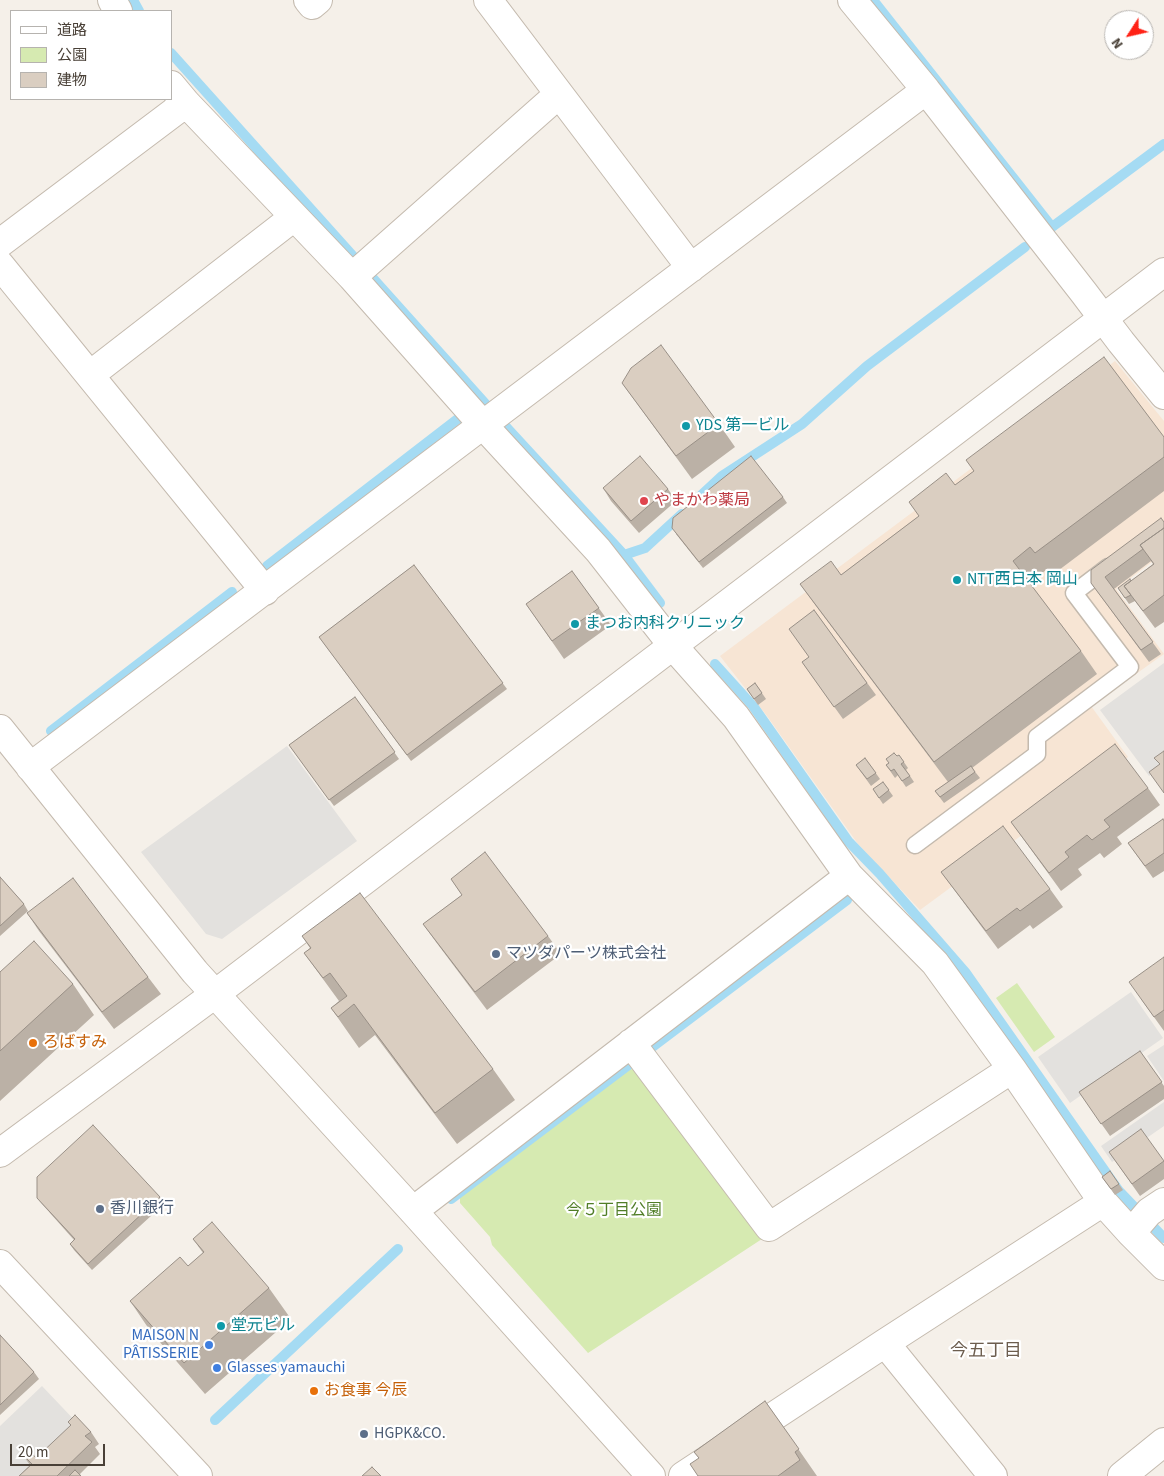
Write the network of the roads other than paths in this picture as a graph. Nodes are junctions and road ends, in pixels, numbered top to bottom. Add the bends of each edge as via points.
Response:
1 (308, 0) edge
2 (318, 0) edge
3 (488, 0) edge
4 (852, 0) edge
5 (926, 90) junction
6 (178, 94) edge
7 (558, 94) junction
8 (171, 100) edge
9 (294, 217) junction
10 (0, 243) edge
11 (0, 265) edge
12 (691, 268) junction
13 (360, 270) junction
14 (1164, 272) edge
15 (1103, 318) junction
16 (90, 375) junction
17 (1164, 395) edge
18 (483, 416) junction
19 (1119, 559) edge
20 (264, 591) junction
21 (673, 646) junction
22 (0, 729) edge
23 (30, 766) junction
24 (915, 845) dead end
25 (849, 876) junction
26 (215, 994) junction
27 (637, 1052) junction
28 (1012, 1069) junction
29 (0, 1153) edge
30 (1103, 1202) junction
31 (413, 1211) junction
32 (1146, 1217) edge
33 (0, 1264) edge
34 (1164, 1266) edge
35 (885, 1343) junction
36 (1164, 1442) edge
37 (198, 1476) edge
38 (651, 1476) edge
39 (684, 1476) edge
40 (993, 1476) edge
41 (1122, 1476) edge

1 - 2 street via 312,5
3 - 7 street
4 - 5 street
5 - 12 street
5 - 15 street
6 - 9 street
7 - 12 street
7 - 13 street
8 - 10 street
9 - 13 street
9 - 16 street
11 - 16 street
12 - 18 street
13 - 18 street
14 - 15 street
15 - 17 street
15 - 21 street
16 - 20 street
18 - 20 street
18 - 21 street via 598,550
19 - 24 lane via 1074,593 1130,667 1037,737 1037,754
20 - 23 street
21 - 25 street via 736,717
21 - 26 street
22 - 23 street
23 - 26 street
25 - 27 street
25 - 28 street via 935,962
26 - 29 street
26 - 31 street
27 - 28 street via 769,1227
27 - 31 street
28 - 30 street
30 - 32 street
30 - 35 street
31 - 38 street
32 - 34 street
33 - 37 street
35 - 39 street
35 - 40 street
36 - 41 street

